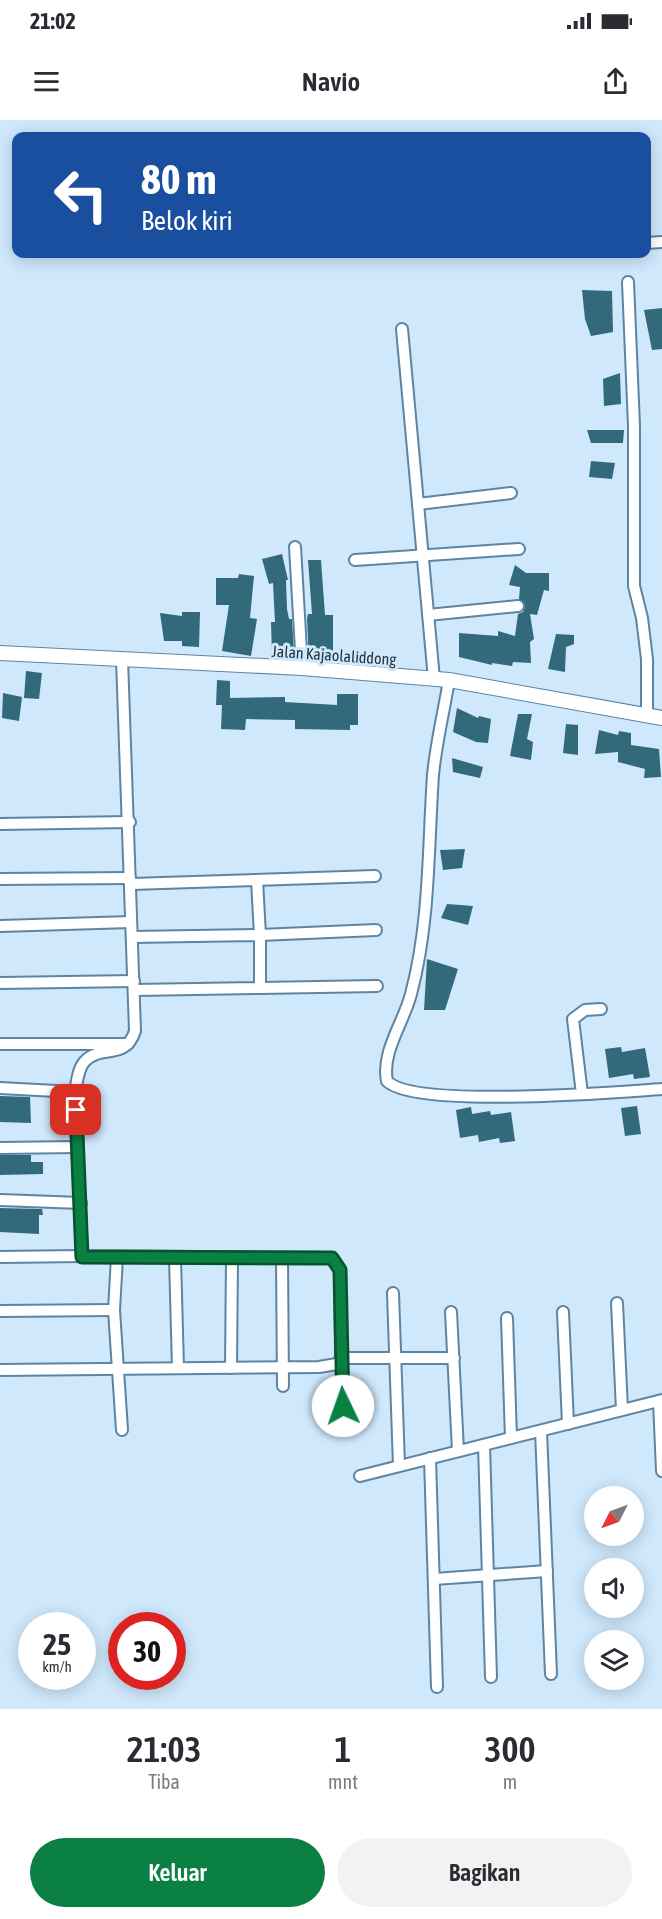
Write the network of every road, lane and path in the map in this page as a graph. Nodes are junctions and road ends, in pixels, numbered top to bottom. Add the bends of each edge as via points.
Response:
1 (628, 282) dead end
2 (402, 328) dead end
3 (512, 493) dead end
4 (418, 504) junction
5 (295, 547) dead end
6 (519, 549) dead end
7 (423, 556) junction
8 (355, 560) dead end
9 (519, 606) dead end
10 (428, 615) junction
11 (0, 653) edge
12 (122, 659) junction
13 (302, 668) junction
14 (434, 679) junction
15 (449, 680) junction
16 (647, 716) junction
17 (662, 718) edge
18 (130, 822) junction
19 (0, 824) edge
20 (375, 876) dead end
21 (0, 879) edge
22 (257, 880) junction
23 (130, 881) junction
24 (131, 922) junction
25 (0, 926) edge
26 (376, 930) dead end
27 (260, 935) junction
28 (132, 937) junction
29 (0, 983) edge
30 (134, 986) junction
31 (377, 986) dead end
32 (260, 988) junction
33 (601, 1009) dead end
34 (0, 1044) edge
35 (129, 1044) junction
36 (0, 1088) edge
37 (662, 1089) edge
38 (75, 1092) junction
39 (582, 1094) junction
40 (78, 1147) junction
41 (0, 1148) edge
42 (0, 1200) edge
43 (81, 1203) junction
44 (0, 1257) edge
45 (82, 1257) junction
46 (117, 1257) junction
47 (176, 1258) junction
48 (232, 1258) junction
49 (282, 1258) junction
50 (393, 1293) dead end
51 (617, 1303) dead end
52 (114, 1310) junction
53 (0, 1311) edge
54 (451, 1312) dead end
55 (563, 1312) dead end
56 (507, 1318) dead end
57 (341, 1358) junction
58 (395, 1358) junction
59 (454, 1358) junction
60 (284, 1367) junction
61 (178, 1368) junction
62 (231, 1368) junction
63 (118, 1369) junction
64 (0, 1370) edge
65 (283, 1386) dead end
66 (660, 1400) edge
67 (343, 1406) dead end
68 (622, 1410) junction
69 (568, 1424) junction
70 (122, 1430) dead end
71 (541, 1431) junction
72 (511, 1438) junction
73 (484, 1445) junction
74 (458, 1451) junction
75 (430, 1458) junction
76 (399, 1466) junction
77 (662, 1471) edge
78 (360, 1476) dead end
79 (547, 1571) junction
80 (488, 1574) junction
81 (434, 1579) junction
82 (551, 1674) dead end
83 (491, 1677) dead end
84 (437, 1687) dead end

1 - 16 street via 634,426 634,586 647,659
2 - 4 street
3 - 4 street
4 - 7 street
5 - 13 street
6 - 7 street
7 - 8 street
7 - 10 street
9 - 10 street
10 - 14 street
11 - 12 street, Jalan Kajaolaliddong
12 - 13 street, Jalan Kajaolaliddong
12 - 18 street
13 - 14 street, Jalan Kajaolaliddong
14 - 15 street, Jalan Kajaolaliddong
15 - 16 street, Jalan Kajaolaliddong
15 - 39 street via 434,771 428,887 415,975 391,1048 387,1081 403,1090 482,1097
16 - 17 street, Jalan Kajaolaliddong
18 - 19 street
18 - 23 street
20 - 22 street
21 - 23 street
22 - 23 street
22 - 27 street
23 - 24 street
24 - 25 street
24 - 28 street
26 - 27 street
27 - 28 street
27 - 32 street
28 - 30 street
29 - 30 street
30 - 32 street
30 - 35 street via 135,1031
31 - 32 street
33 - 39 street via 585,1010 573,1019
34 - 35 street
35 - 38 street via 85,1060
36 - 38 street
37 - 39 street
38 - 40 street
40 - 41 street
40 - 43 street
42 - 43 street
43 - 45 street
44 - 45 street
45 - 46 street
46 - 47 street
46 - 52 street
47 - 48 street
47 - 61 street
48 - 49 street
48 - 62 street
49 - 57 street via 332,1258 340,1270
49 - 60 street
50 - 58 street
51 - 68 street
52 - 53 street
52 - 63 street
54 - 59 street
55 - 69 street
56 - 72 street
57 - 58 street
57 - 60 street via 337,1364 319,1367
57 - 67 street
58 - 59 street
58 - 76 street
59 - 74 street
60 - 62 street
60 - 65 street
61 - 62 street
61 - 63 street
63 - 64 street
63 - 70 street
66 - 68 street
66 - 77 street
68 - 69 street
69 - 71 street
71 - 72 street
71 - 79 street
72 - 73 street
73 - 74 street
73 - 80 street
74 - 75 street
75 - 76 street
75 - 81 street
76 - 78 street
79 - 80 street
79 - 82 street
80 - 81 street
80 - 83 street
81 - 84 street

